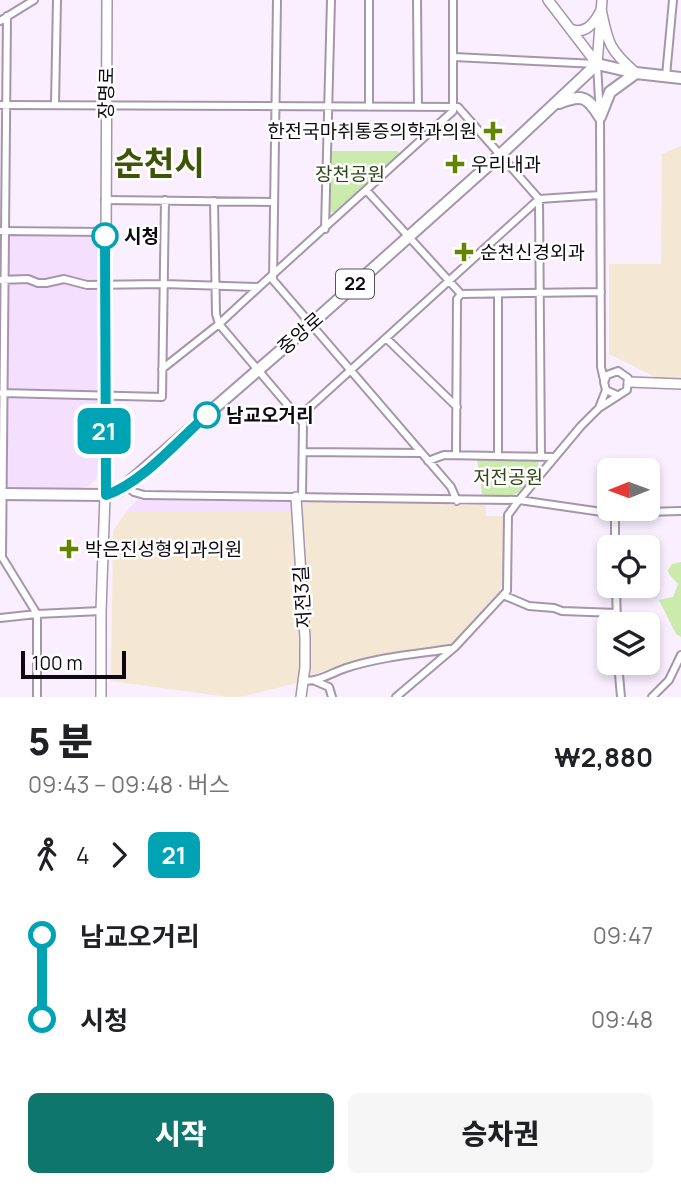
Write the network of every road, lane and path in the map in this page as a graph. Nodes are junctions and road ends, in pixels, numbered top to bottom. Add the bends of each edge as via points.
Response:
1 (34, 0) edge
2 (57, 0) edge
3 (107, 0) edge
4 (277, 0) edge
5 (331, 0) edge
6 (369, 0) edge
7 (417, 0) edge
8 (453, 0) edge
9 (548, 0) edge
10 (673, 0) edge
11 (602, 5) edge
12 (7, 16) junction
13 (0, 20) edge
14 (570, 29) junction
15 (454, 57) junction
16 (597, 64) junction
17 (636, 73) junction
18 (666, 76) junction
19 (681, 78) edge
20 (55, 104) junction
21 (106, 104) junction
22 (3, 105) edge
23 (276, 106) junction
24 (329, 106) junction
25 (553, 106) junction
26 (369, 107) junction
27 (418, 107) junction
28 (453, 107) junction
29 (600, 117) junction
30 (500, 155) junction
31 (367, 191) junction
32 (600, 195) junction
33 (539, 199) junction
34 (105, 200) junction
35 (165, 200) junction
36 (214, 201) junction
37 (274, 202) junction
38 (325, 229) junction
39 (3, 231) edge
40 (105, 232) junction
41 (409, 236) junction
42 (272, 277) junction
43 (3, 280) edge
44 (449, 282) junction
45 (164, 284) junction
46 (105, 285) junction
47 (214, 285) junction
48 (259, 287) junction
49 (601, 292) junction
50 (461, 294) junction
51 (498, 294) junction
52 (541, 294) junction
53 (219, 324) junction
54 (310, 325) junction
55 (386, 338) junction
56 (602, 357) junction
57 (162, 369) junction
58 (258, 370) junction
59 (350, 371) junction
60 (614, 371) junction
61 (629, 382) junction
62 (681, 384) edge
63 (605, 386) junction
64 (2, 393) edge
65 (617, 396) junction
66 (105, 397) junction
67 (457, 407) junction
68 (599, 408) junction
69 (299, 417) junction
70 (303, 452) junction
71 (420, 453) junction
72 (456, 455) junction
73 (498, 456) junction
74 (541, 457) junction
75 (555, 457) junction
76 (428, 461) junction
77 (126, 486) junction
78 (1, 494) edge
79 (106, 495) junction
80 (300, 497) junction
81 (457, 500) junction
82 (519, 500) junction
83 (597, 511) edge
84 (681, 511) edge
85 (660, 512) edge
86 (1, 557) edge
87 (503, 595) junction
88 (101, 611) junction
89 (597, 612) edge
90 (37, 614) junction
91 (0, 618) edge
92 (452, 649) junction
93 (681, 655) edge
94 (619, 675) edge
95 (304, 681) junction
96 (315, 681) junction
97 (37, 697) edge
98 (101, 697) edge
99 (301, 697) edge
100 (332, 697) edge
101 (396, 697) edge
102 (621, 697) edge
103 (652, 697) edge

1 - 12 street
2 - 20 street
3 - 21 street, 장명로
4 - 23 street
5 - 24 street
6 - 26 street
7 - 27 street
8 - 15 street
9 - 14 street
10 - 18 street
11 - 14 street via 592,25 576,32
11 - 16 street
11 - 17 street via 611,48
12 - 13 street
12 - 22 street
14 - 16 street
15 - 16 street
15 - 28 street
16 - 17 main road
16 - 25 main road, 중앙로 / 22
16 - 29 street
17 - 18 main road
17 - 29 main road via 610,92
18 - 19 main road
20 - 21 street
20 - 22 street
21 - 23 street
21 - 34 street, 장명로
22 - 39 street
23 - 24 street
23 - 37 street
24 - 26 street
24 - 38 street
25 - 29 main road via 574,97 585,98
25 - 30 main road, 중앙로 / 22
26 - 27 street
27 - 28 street
28 - 30 street via 458,107
28 - 31 street
29 - 32 street
30 - 33 street
30 - 41 main road, 중앙로 / 22
31 - 38 street
31 - 41 street
32 - 33 street
32 - 49 street
33 - 44 street
33 - 52 street
34 - 35 street
34 - 40 street, 장명로
35 - 36 street
35 - 45 street
36 - 37 street
36 - 47 street
37 - 42 street
38 - 42 street
39 - 40 street
39 - 43 street
40 - 46 street, 장명로
41 - 44 street
41 - 54 main road, 중앙로 / 22
42 - 48 street
42 - 54 street
43 - 46 street via 46,283 64,279
43 - 64 street
44 - 50 street
44 - 55 street
45 - 46 street
45 - 47 street
45 - 57 street
46 - 66 street, 장명로
47 - 48 street
47 - 53 street
48 - 53 street
49 - 52 street
49 - 56 street
50 - 51 street
50 - 67 street via 457,299
51 - 52 street
51 - 73 street
52 - 74 street
53 - 57 street
53 - 58 street
54 - 58 main road, 중앙로 / 22
54 - 59 street
55 - 59 street
55 - 67 street
56 - 60 street
56 - 63 street
57 - 66 street via 162,397
58 - 69 street
58 - 77 main road, 중앙로 / 22
59 - 69 street
59 - 71 street
60 - 61 street via 625,374
60 - 63 street via 607,375
61 - 62 street
61 - 65 street
63 - 65 street
63 - 68 street
64 - 66 street
64 - 78 street
65 - 68 street
66 - 79 street, 장명로
67 - 72 street
68 - 75 street
69 - 70 street, 저전3길
70 - 71 street
70 - 80 street, 저전3길
71 - 76 street
72 - 73 street
72 - 76 street
73 - 74 street
74 - 75 street
75 - 82 street
76 - 81 street
77 - 79 main road, 중앙로 / 22
77 - 80 street via 144,495
78 - 79 main road, 중앙로 / 22
78 - 86 street
79 - 88 street, 장명로
80 - 81 street
80 - 95 street, 저전3길
81 - 82 street
82 - 83 street
82 - 87 street via 508,515 507,591
84 - 85 street
86 - 90 street
87 - 89 street via 529,606
87 - 92 street
88 - 90 street
88 - 98 street, 장명로
90 - 91 street
90 - 97 street
92 - 96 street via 346,668
92 - 101 street
93 - 103 street via 669,680
94 - 102 street
95 - 96 street
95 - 99 street, 저전3길
96 - 100 street via 329,687

